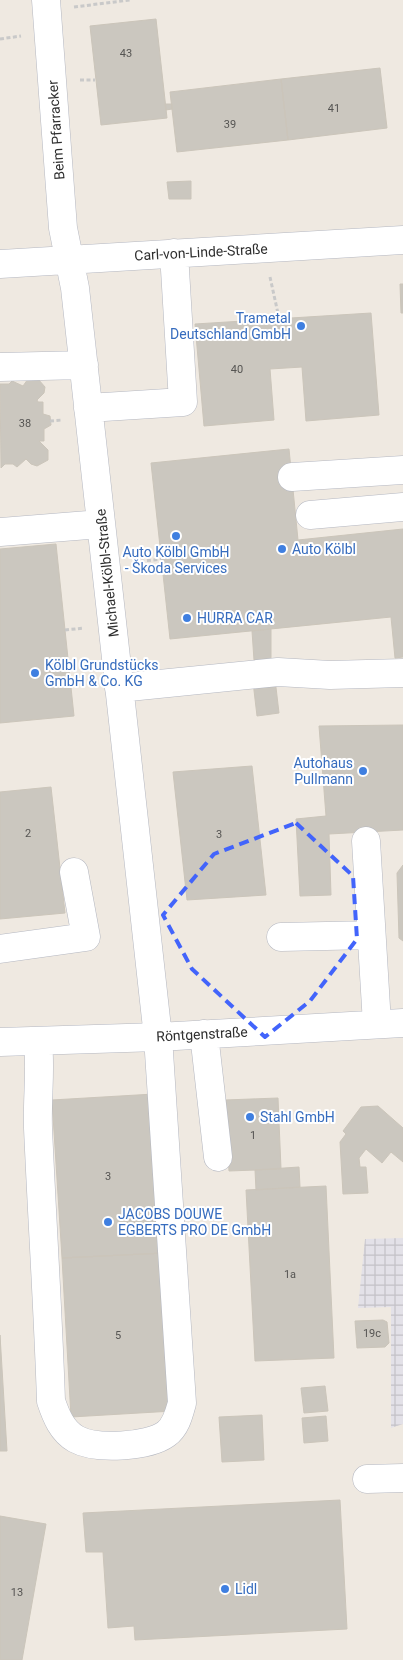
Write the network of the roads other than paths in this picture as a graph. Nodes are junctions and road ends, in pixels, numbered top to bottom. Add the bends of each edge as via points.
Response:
1 (46, 5) edge
2 (403, 240) edge
3 (174, 253) junction
4 (70, 260) junction
5 (0, 264) edge
6 (84, 365) junction
7 (0, 368) edge
8 (88, 408) junction
9 (403, 470) edge
10 (292, 477) dead end
11 (403, 507) edge
12 (310, 515) dead end
13 (101, 524) junction
14 (0, 532) edge
15 (403, 673) edge
16 (119, 688) junction
17 (366, 841) dead end
18 (74, 872) dead end
19 (371, 935) junction
20 (281, 937) dead end
21 (0, 949) edge
22 (390, 1023) edge
23 (204, 1034) junction
24 (158, 1036) junction
25 (38, 1041) junction
26 (0, 1042) edge
27 (218, 1157) dead end
28 (403, 1478) edge
29 (367, 1479) dead end

1 - 4 street, Beim Pfarracker via 63,228
2 - 3 street, Carl-von-Linde-Straße
3 - 4 street, Carl-von-Linde-Straße
3 - 8 street via 183,402
4 - 5 street, Carl-von-Linde-Straße
4 - 6 street, Michael-Kölbl-Straße
6 - 7 street
6 - 8 street, Michael-Kölbl-Straße
8 - 13 street, Michael-Kölbl-Straße
9 - 10 street
11 - 12 street
13 - 14 street
13 - 16 street, Michael-Kölbl-Straße
15 - 16 street via 330,675 278,672
16 - 24 street, Michael-Kölbl-Straße
17 - 19 street
18 - 21 street via 86,937
19 - 20 street
19 - 22 street
22 - 23 street, Röntgenstraße
23 - 24 street, Röntgenstraße
23 - 27 street
24 - 25 street, Röntgenstraße
24 - 25 street, Michael-Kölbl-Straße via 182,1403 178,1419 168,1433 139,1444 88,1444 75,1438 56,1417 51,1401 38,1125 41,1069
25 - 26 street, Röntgenstraße
28 - 29 street

